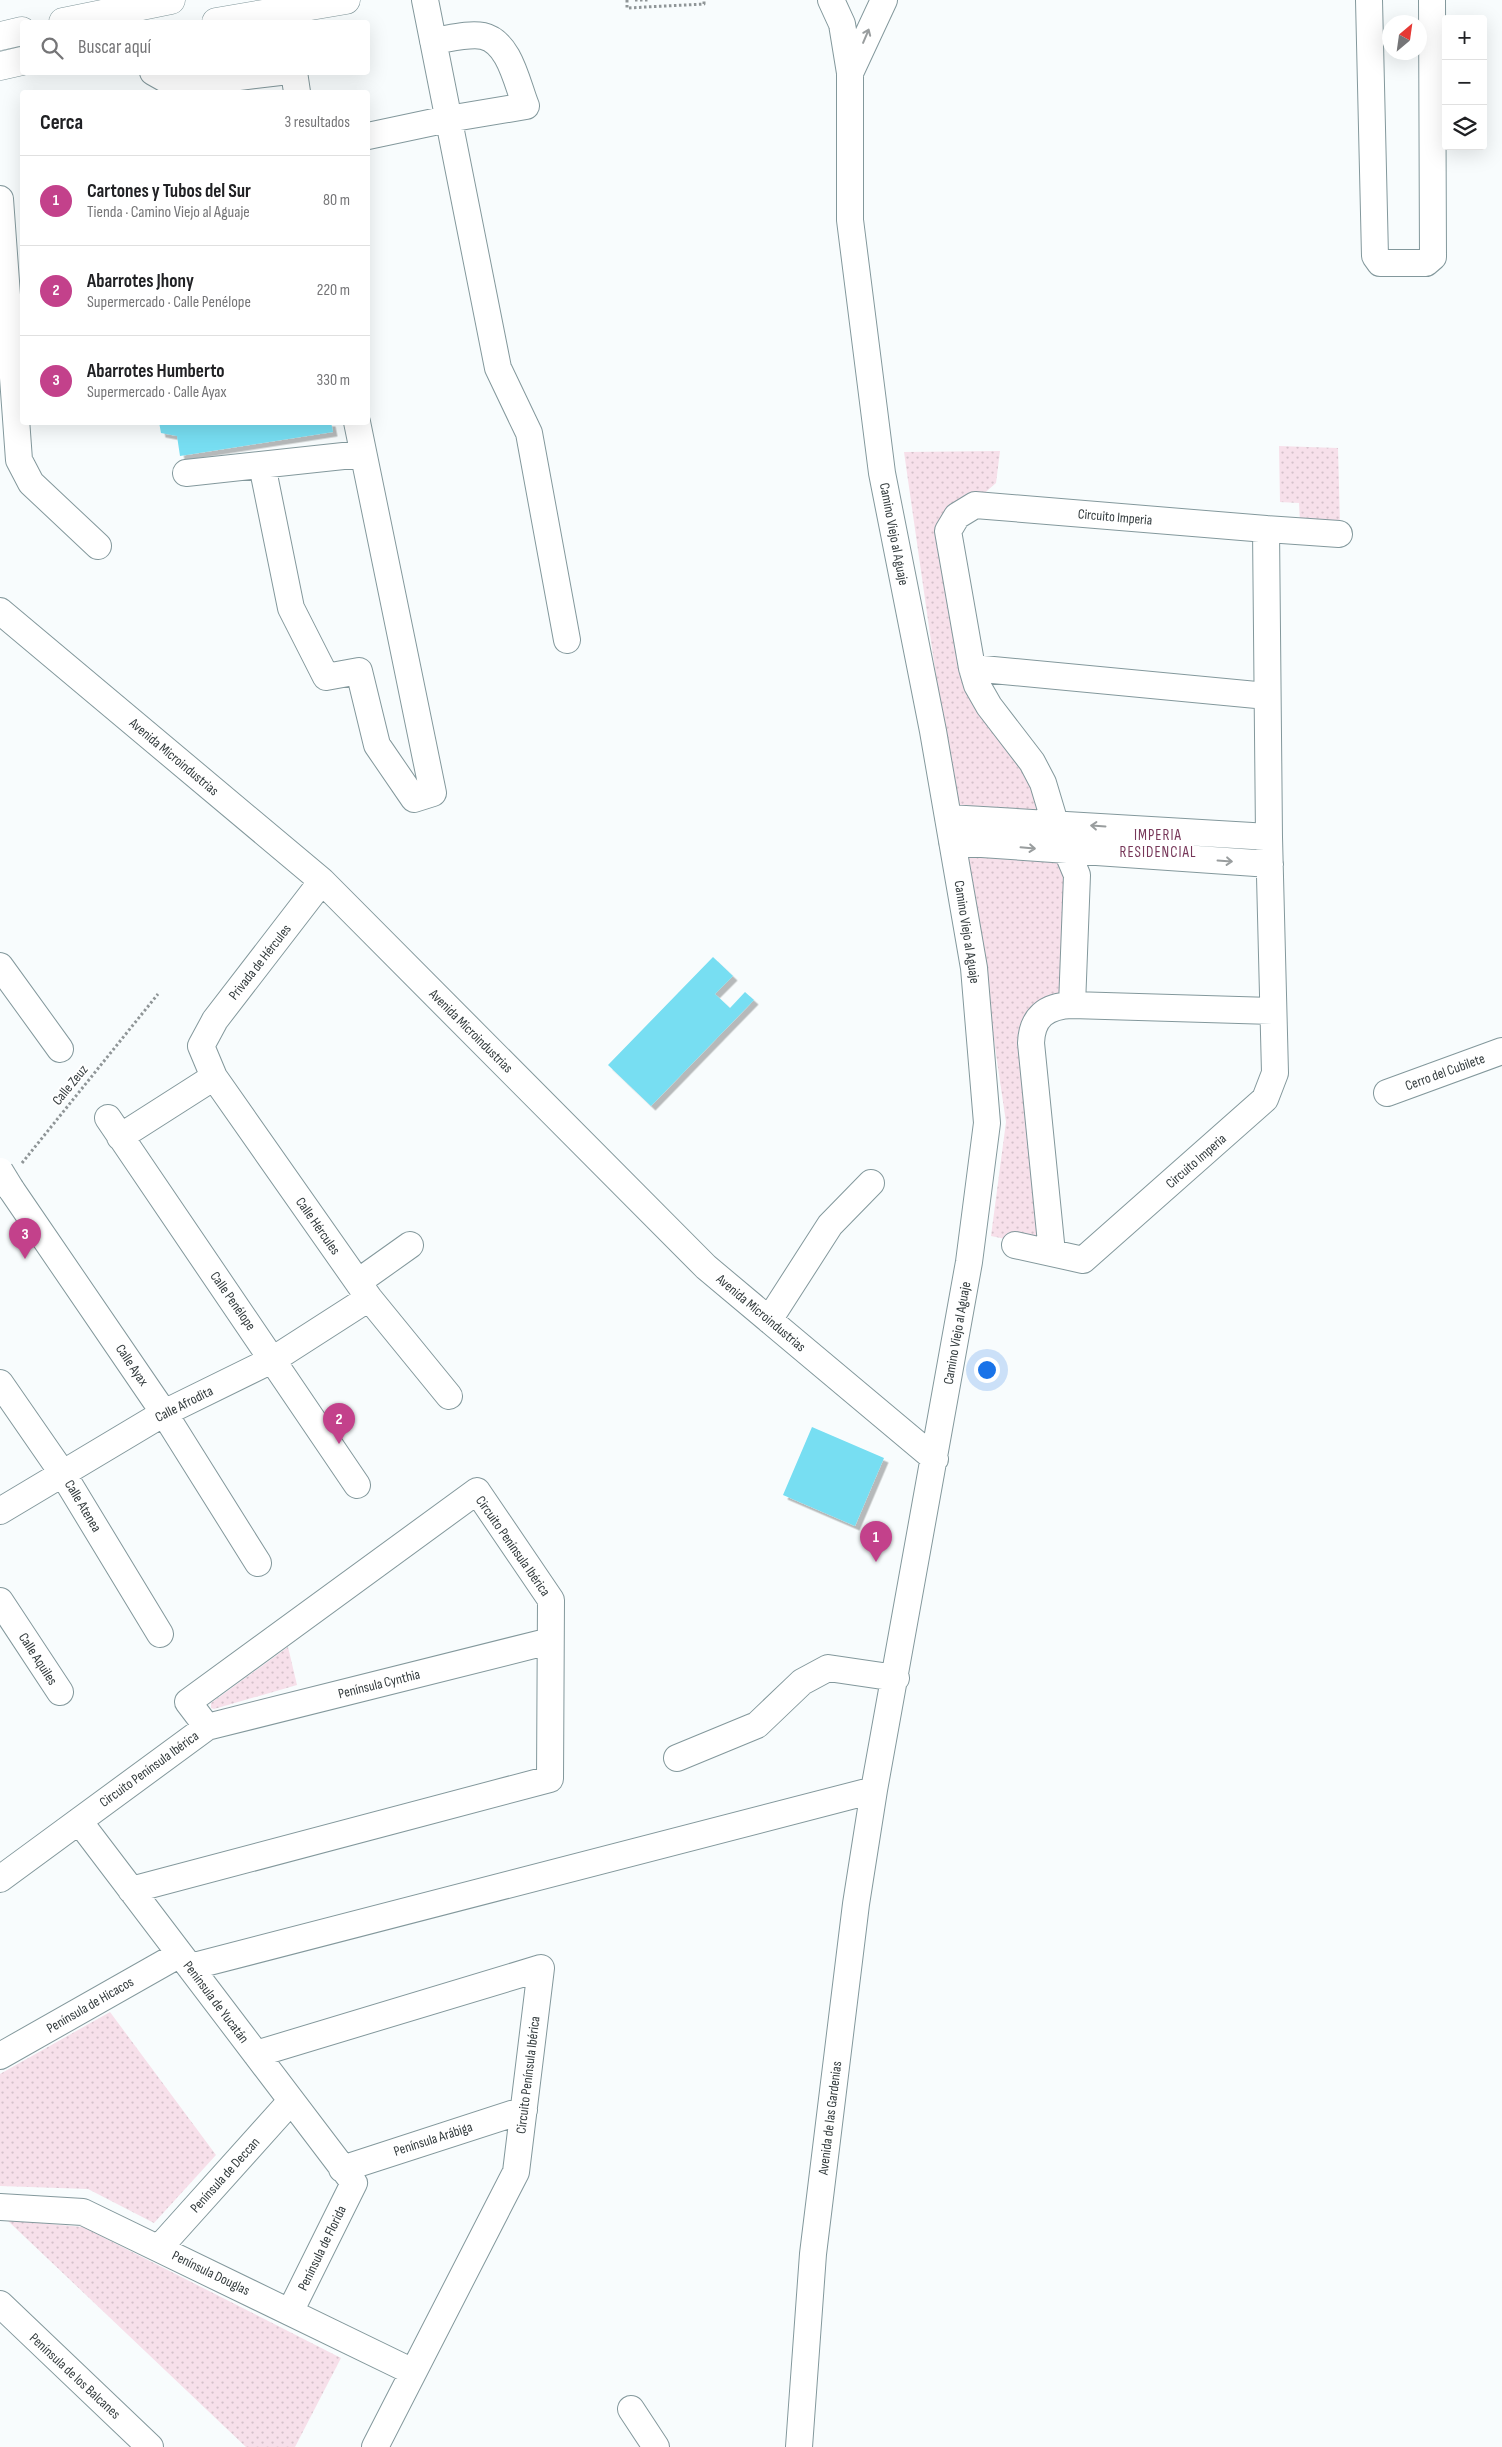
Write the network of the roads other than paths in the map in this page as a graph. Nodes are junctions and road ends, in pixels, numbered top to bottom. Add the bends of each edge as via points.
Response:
1 (170, 0) edge
2 (346, 0) edge
3 (425, 0) edge
4 (831, 0) edge
5 (884, 0) edge
6 (1369, 0) edge
7 (1432, 0) edge
8 (284, 17) edge
9 (73, 20) edge
10 (243, 20) edge
11 (20, 31) edge
12 (0, 36) edge
13 (1427, 38) edge
14 (433, 41) junction
15 (1380, 46) edge
16 (1426, 60) edge
17 (20, 61) edge
18 (0, 66) edge
19 (850, 73) junction
20 (158, 75) edge
21 (256, 75) edge
22 (295, 75) edge
23 (298, 90) edge
24 (448, 119) junction
25 (370, 136) edge
26 (0, 199) edge
27 (357, 425) edge
28 (362, 454) junction
29 (262, 465) junction
30 (186, 473) dead end
31 (1266, 529) junction
32 (1339, 534) dead end
33 (98, 546) dead end
34 (0, 611) edge
35 (567, 640) dead end
36 (972, 668) junction
37 (1267, 696) junction
38 (1055, 823) junction
39 (950, 830) junction
40 (979, 832) junction
41 (1269, 837) junction
42 (1068, 851) junction
43 (1270, 864) junction
44 (322, 881) junction
45 (0, 966) edge
46 (1072, 1005) junction
47 (1273, 1011) junction
48 (202, 1046) joint
49 (60, 1049) dead end
50 (1502, 1051) edge
51 (214, 1077) junction
52 (1387, 1093) dead end
53 (10, 1176) edge
54 (871, 1184) dead end
55 (410, 1245) dead end
56 (1015, 1245) dead end
57 (1052, 1253) junction
58 (363, 1290) junction
59 (769, 1320) junction
60 (274, 1359) junction
61 (0, 1382) edge
62 (449, 1396) dead end
63 (164, 1413) junction
64 (935, 1459) junction
65 (63, 1474) junction
66 (357, 1485) dead end
67 (0, 1511) edge
68 (258, 1562) dead end
69 (0, 1601) edge
70 (160, 1634) dead end
71 (550, 1641) junction
72 (896, 1678) junction
73 (60, 1692) dead end
74 (207, 1727) junction
75 (677, 1758) dead end
76 (874, 1790) junction
77 (79, 1821) junction
78 (0, 1879) edge
79 (132, 1890) junction
80 (185, 1961) junction
81 (256, 2054) junction
82 (0, 2056) edge
83 (291, 2101) junction
84 (524, 2110) junction
85 (348, 2176) junction
86 (0, 2207) edge
87 (159, 2248) junction
88 (0, 2304) edge
89 (290, 2312) junction
90 (413, 2372) junction
91 (631, 2409) dead end
92 (150, 2447) edge
93 (375, 2447) edge
94 (656, 2447) edge
95 (799, 2447) edge

1 - 9 highway
2 - 8 highway
3 - 14 street
4 - 19 street, Camino Viejo al Aguaje via 842,24
19 -> 5 street, Camino Viejo al Aguaje
6 - 15 street
7 - 13 street
8 - 10 highway
11 - 12 highway
14 - 24 street
14 - 24 street via 482,36 496,40 505,52 526,106
15 - 16 street via 1375,256 1380,263 1426,263 1433,257
17 - 18 highway
19 - 39 street, Camino Viejo al Aguaje via 850,220 882,473
20 - 21 street via 176,85
22 - 23 street
24 - 25 street
24 - 35 street via 498,368 529,434
26 - 33 street via 19,460 31,483
27 - 28 street
28 - 29 street
28 - 29 street via 433,793 414,800 377,745 359,672 326,677 291,608
29 - 30 street
31 - 32 street
31 - 36 street, Circuito Imperia via 975,505 957,516 948,531
31 - 37 street, Circuito Imperia
34 - 44 street, Avenida Microindustrias
36 - 37 street
36 - 38 street, Circuito Imperia via 989,706 1032,762 1043,783
37 - 41 street, Circuito Imperia
38 - 40 street
41 -> 38 street
38 - 42 street, Circuito Imperia
39 - 40 street
39 - 64 street, Camino Viejo al Aguaje via 974,968 987,1123 969,1262
40 -> 42 street
41 - 43 street, Circuito Imperia
42 -> 43 street
42 - 46 street, Circuito Imperia via 1077,875
43 - 47 street, Circuito Imperia
44 - 48 street, Privada de Hércules via 215,1020
44 - 59 street, Avenida Microindustrias via 706,1267
45 - 49 street
46 - 47 street
46 - 57 street via 1060,1005 1044,1013 1032,1028
47 - 57 street, Circuito Imperia via 1275,1073 1265,1099 1082,1260
48 - 51 street, Calle Hércules
50 - 52 street, Cerro del Cubilete
51 - 58 street, Calle Hércules
51 - 60 street, Calle Penélope via 114,1127
53 - 63 street, Calle Ayax
54 - 59 street via 830,1225
55 - 58 street, Calle Afrodita
56 - 57 street, Circuito Imperia
58 - 60 street, Calle Afrodita
58 - 62 street, Calle Hércules
59 - 64 street, Avenida Microindustrias
60 - 63 street, Calle Afrodita
60 - 66 street, Calle Penélope
61 - 65 street, Calle Atenea
63 - 65 street, Calle Afrodita
63 - 68 street, Calle Ayax
64 - 72 street, Camino Viejo al Aguaje
65 - 67 street, Calle Afrodita
65 - 70 street, Calle Atenea
69 - 73 street, Calle Aquiles
71 - 74 street, Península Cynthia
71 - 74 street, Circuito Península Ibérica via 551,1600 477,1491 188,1702
71 - 79 street, Circuito Península Ibérica via 550,1779
72 - 75 street via 828,1668 802,1682 757,1725
72 - 76 street, Camino Viejo al Aguaje
74 - 77 street, Circuito Península Ibérica
76 - 80 street, Península de Hicacos
76 - 95 street, Avenida de las Gardenias via 856,1904 814,2254
77 - 78 street, Circuito Península Ibérica
77 - 79 street, Península de Yucatán
79 - 80 street, Península de Yucatán
80 - 81 street, Península de Yucatán
80 - 82 street, Península de Hicacos
81 - 83 street, Península de Yucatán
81 - 84 street, Circuito Península Ibérica via 542,1968
83 - 85 street, Península de Yucatán
83 - 87 street, Península de Deccan
84 - 85 street, Península Arábiga
84 - 90 street, Circuito Península Ibérica via 516,2172
85 - 89 street, Península de Florida
86 - 87 street, Península Douglas via 83,2212
87 - 89 street, Península Douglas
88 - 92 street, Península de los Balcanes
89 - 90 street, Península Douglas
90 - 93 street, Circuito Península Ibérica
91 - 94 street

